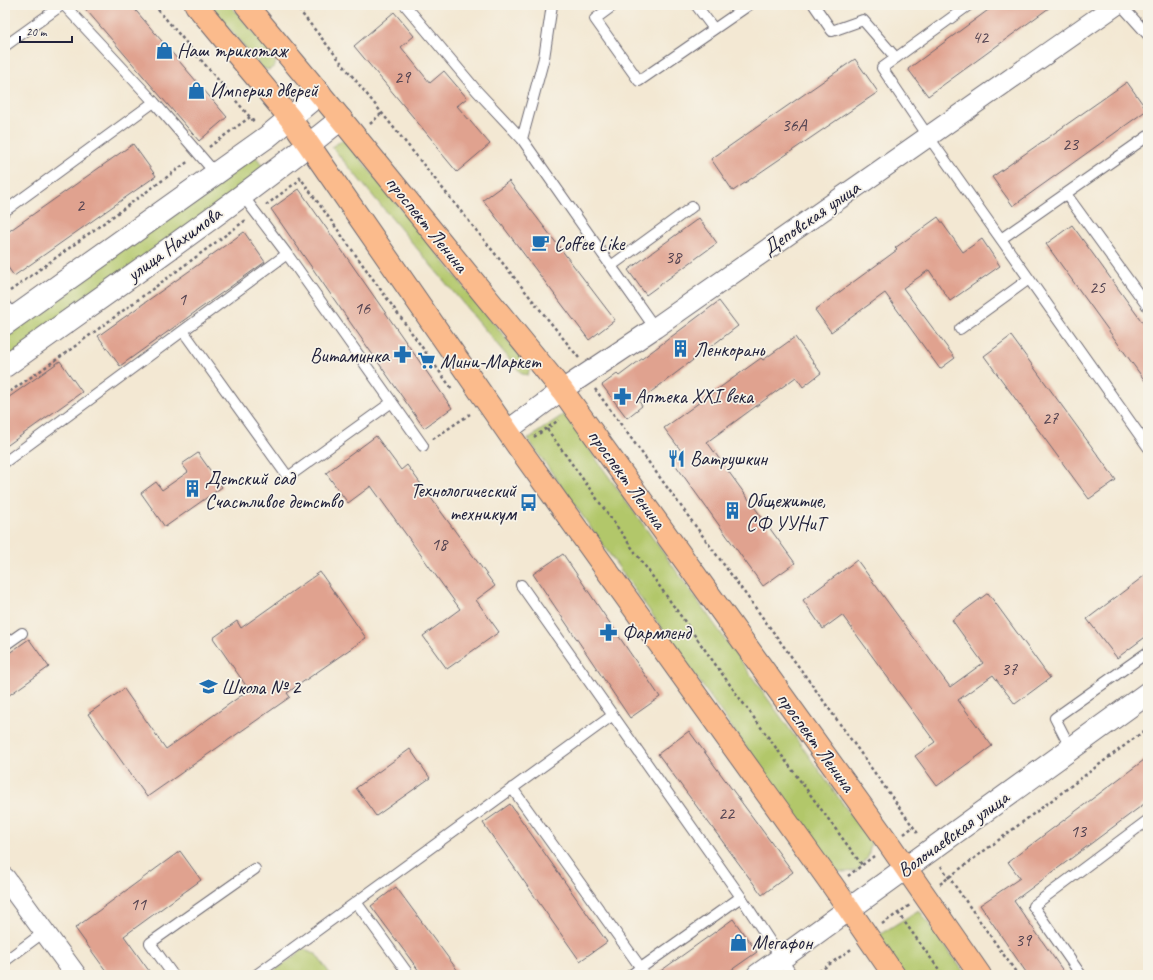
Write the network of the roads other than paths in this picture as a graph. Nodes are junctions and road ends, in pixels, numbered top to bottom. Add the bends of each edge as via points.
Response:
1 (63, 5) edge
2 (196, 5) edge
3 (246, 5) edge
4 (405, 5) edge
5 (552, 5) edge
6 (614, 5) edge
7 (696, 5) edge
8 (749, 5) edge
9 (814, 5) edge
10 (969, 5) edge
11 (1116, 5) edge
12 (1121, 5) edge
13 (714, 29) junction
14 (1148, 36) edge
15 (5, 46) edge
16 (896, 58) junction
17 (320, 93) junction
18 (154, 102) junction
19 (290, 118) junction
20 (341, 119) junction
21 (928, 136) junction
22 (1148, 136) edge
23 (522, 139) junction
24 (309, 145) junction
25 (216, 174) junction
26 (1066, 194) junction
27 (242, 196) junction
28 (692, 207) dead end
29 (5, 211) edge
30 (1001, 239) junction
31 (288, 254) junction
32 (611, 266) junction
33 (1029, 279) junction
34 (1148, 307) edge
35 (8, 315) edge
36 (655, 328) junction
37 (960, 330) dead end
38 (183, 331) junction
39 (5, 366) edge
40 (562, 390) junction
41 (392, 402) junction
42 (507, 431) junction
43 (423, 446) road end
44 (1148, 447) edge
45 (5, 462) edge
46 (521, 585) dead end
47 (22, 633) dead end
48 (5, 645) edge
49 (1148, 652) edge
50 (1147, 697) edge
51 (613, 715) junction
52 (1071, 749) junction
53 (512, 788) junction
54 (1148, 822) edge
55 (905, 868) junction
56 (255, 869) dead end
57 (5, 878) edge
58 (741, 897) junction
59 (356, 902) junction
60 (849, 910) junction
61 (44, 932) junction
62 (5, 961) edge
63 (787, 967) edge
64 (641, 968) junction
65 (76, 975) edge
66 (173, 975) edge
67 (256, 975) edge
68 (409, 975) edge
69 (631, 975) edge
70 (758, 975) edge
71 (894, 975) edge
72 (980, 975) edge
73 (1081, 975) edge

1 - 15 lane
1 - 18 lane
2 - 19 main road
3 - 17 main road, проспект Ленина
4 - 23 lane
5 - 23 lane via 544,58
6 - 13 lane via 595,19 639,81
7 - 13 lane
8 - 13 lane
9 - 16 lane via 832,31 863,20
10 - 16 lane
11 - 21 street, Деповская улица
12 - 14 lane
16 - 21 lane via 882,68
17 - 19 street, улица Нахимова
17 - 20 main road, проспект Ленина
18 - 25 lane
18 - 29 lane
19 - 24 main road
19 - 25 street, улица Нахимова
20 - 24 street, улица Нахимова
20 - 40 main road, проспект Ленина
21 - 30 lane
21 - 36 street, Деповская улица
22 - 26 lane
23 - 32 lane
24 - 27 street, улица Нахимова
24 - 42 main road
25 - 35 street, улица Нахимова
26 - 30 lane
26 - 34 lane
27 - 31 lane
27 - 39 street, улица Нахимова
28 - 32 lane
30 - 33 lane
31 - 38 lane
31 - 41 lane
32 - 36 lane
33 - 37 lane
33 - 44 lane
36 - 40 street, Деповская улица
38 - 41 lane via 288,477
38 - 45 lane
40 - 42 street, Деповская улица
40 - 55 main road, проспект Ленина
41 - 43 lane
42 - 60 main road
46 - 51 lane
47 - 48 lane
49 - 52 lane via 1055,718
50 - 52 street, Волочаевская улица
51 - 53 lane
51 - 58 lane
52 - 55 street, Волочаевская улица
53 - 59 lane
53 - 64 lane
54 - 73 lane via 1033,906
55 - 60 street, Волочаевская улица
55 - 72 main road, проспект Ленина
56 - 66 lane via 150,942
57 - 61 street
58 - 63 lane
58 - 64 lane
59 - 67 lane
59 - 68 lane
60 - 63 street, Волочаевская улица
60 - 71 main road
61 - 62 lane
61 - 65 street
63 - 70 street, Волочаевская улица
64 - 69 lane

